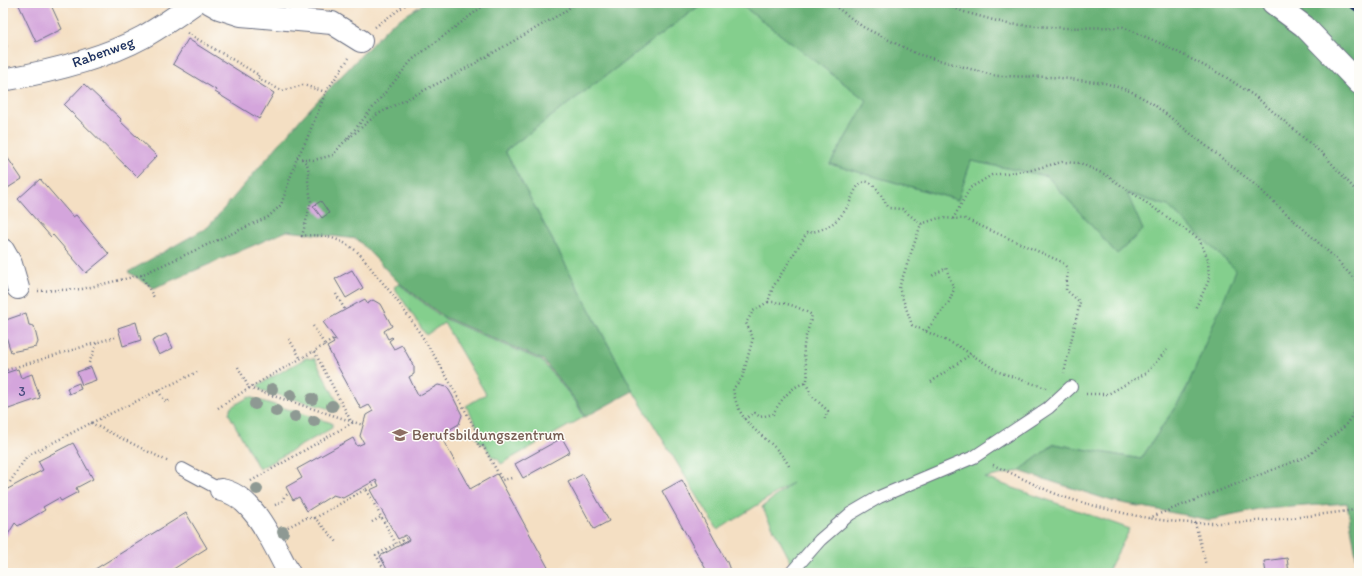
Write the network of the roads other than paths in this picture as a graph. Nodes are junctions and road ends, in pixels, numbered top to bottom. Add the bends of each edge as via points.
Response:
1 (195, 3) edge
2 (210, 3) edge
3 (1273, 3) edge
4 (279, 11) edge
5 (361, 41) road end
6 (3, 80) edge
7 (1359, 82) edge
8 (3, 250) edge
9 (18, 288) road end
10 (1065, 392) road end
11 (182, 469) road end
12 (221, 490) joint
13 (289, 573) edge
14 (791, 573) edge

1 - 6 street, Rabenweg via 143,37 106,52 60,67
2 - 4 street via 241,15
3 - 7 street via 1304,26
4 - 5 street via 332,24
8 - 9 street via 11,264
10 - 14 lane via 1048,408 974,457 879,497 850,514 820,540
11 - 12 lane
12 - 13 street via 232,491 259,517

